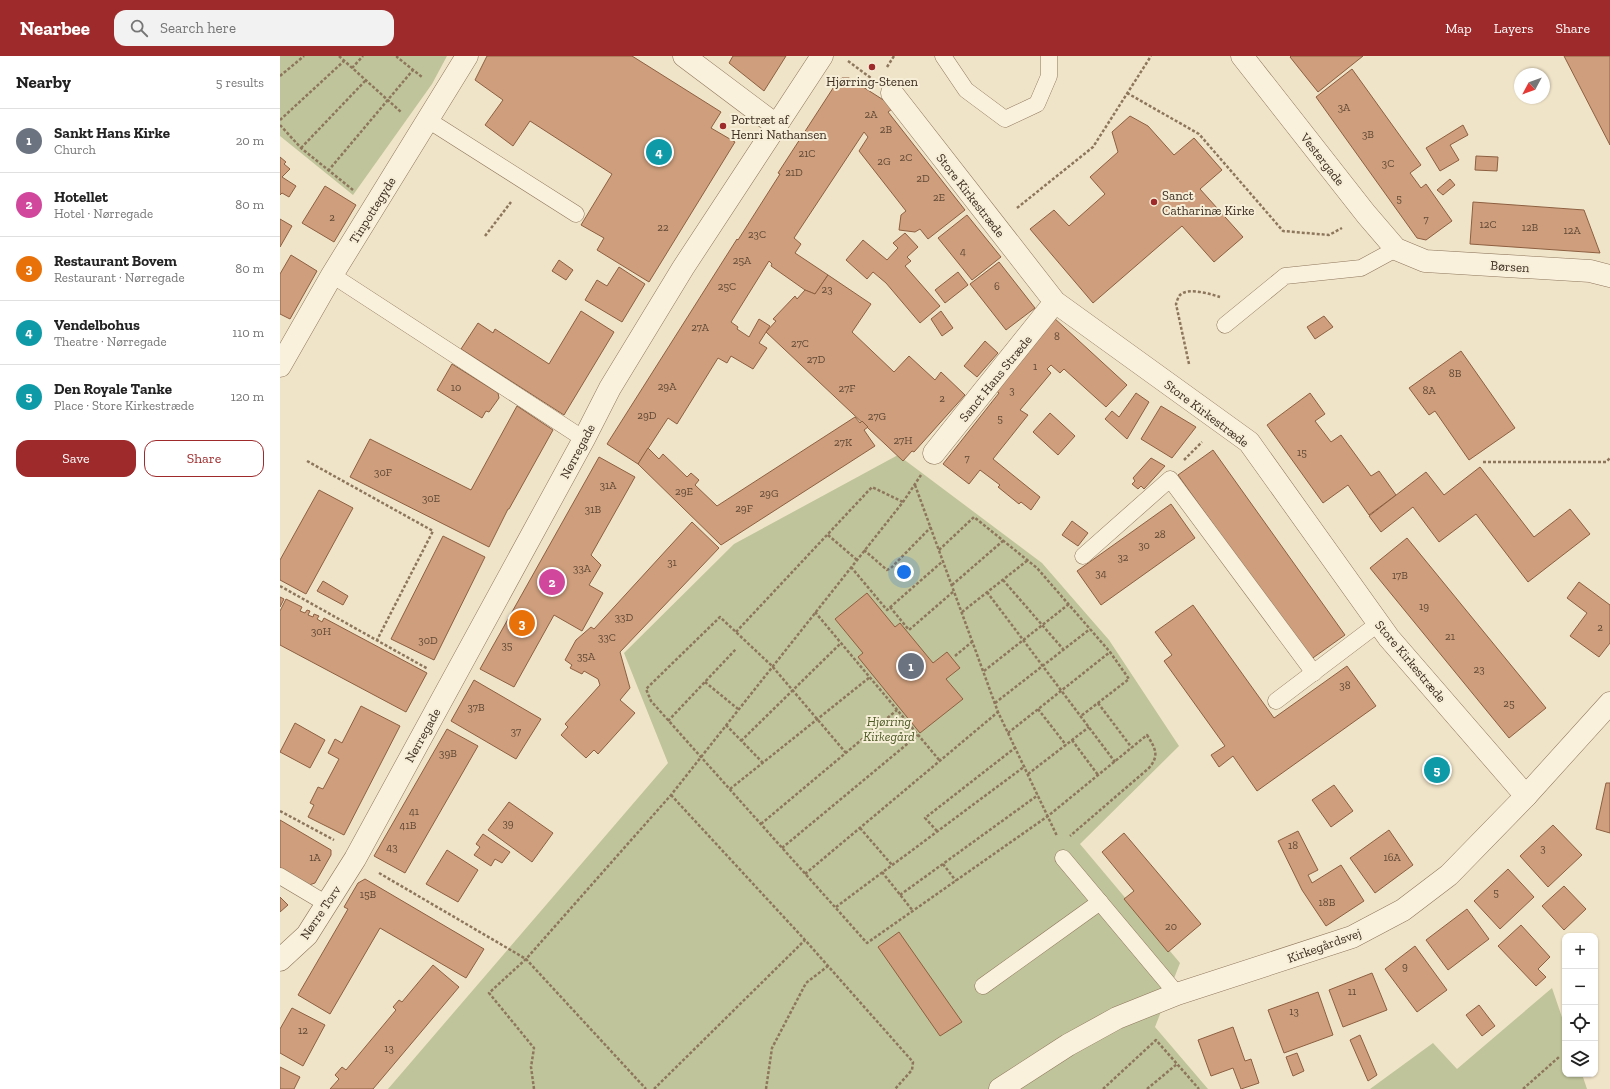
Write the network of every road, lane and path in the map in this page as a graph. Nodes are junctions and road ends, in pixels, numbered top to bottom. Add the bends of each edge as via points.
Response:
1 (304, 56) edge
2 (339, 56) edge
3 (363, 56) edge
4 (398, 56) edge
5 (467, 56) edge
6 (684, 56) edge
7 (822, 56) edge
8 (943, 56) edge
9 (1049, 56) edge
10 (1151, 56) edge
11 (1242, 56) edge
12 (847, 60) dead end
13 (344, 61) junction
14 (352, 68) junction
15 (413, 70) junction
16 (280, 76) edge
17 (366, 80) junction
18 (427, 82) dead end
19 (884, 88) joint
20 (1127, 94) junction
21 (387, 99) junction
22 (406, 116) dead end
23 (280, 120) edge
24 (428, 120) junction
25 (280, 125) edge
26 (776, 125) junction
27 (300, 148) junction
28 (328, 171) junction
29 (526, 182) junction
30 (358, 184) dead end
31 (576, 214) dead end
32 (1366, 214) junction
33 (995, 226) junction
34 (485, 236) dead end
35 (1403, 252) junction
36 (332, 275) junction
37 (1610, 276) edge
38 (1055, 302) junction
39 (1250, 304) junction
40 (1225, 325) dead end
41 (280, 366) edge
42 (1198, 406) junction
43 (1223, 423) junction
44 (584, 439) junction
45 (934, 453) joint
46 (1610, 458) edge
47 (307, 461) dead end
48 (1483, 462) dead end
49 (1170, 479) junction
50 (915, 485) junction
51 (902, 502) junction
52 (931, 527) junction
53 (828, 535) junction
54 (1004, 540) junction
55 (864, 550) junction
56 (939, 550) junction
57 (1083, 556) dead end
58 (857, 560) junction
59 (1028, 560) junction
60 (943, 561) junction
61 (851, 567) junction
62 (1003, 580) junction
63 (952, 585) junction
64 (280, 586) edge
65 (954, 591) junction
66 (987, 592) junction
67 (1069, 604) junction
68 (890, 607) junction
69 (815, 612) junction
70 (962, 612) junction
71 (1379, 624) junction
72 (1042, 625) junction
73 (1090, 629) junction
74 (736, 632) junction
75 (377, 640) junction
76 (1023, 640) junction
77 (973, 641) junction
78 (841, 643) junction
79 (736, 649) dead end
80 (1063, 649) junction
81 (1110, 652) junction
82 (955, 656) dead end
83 (772, 666) junction
84 (1042, 666) junction
85 (984, 671) junction
86 (1314, 673) junction
87 (870, 677) junction
88 (451, 682) junction
89 (705, 682) junction
90 (792, 691) junction
91 (1062, 691) junction
92 (1276, 701) dead end
93 (1610, 702) edge
94 (995, 703) junction
95 (1098, 703) junction
96 (738, 709) junction
97 (1038, 709) junction
98 (897, 710) junction
99 (998, 712) junction
100 (1081, 716) junction
101 (817, 720) junction
102 (668, 721) junction
103 (726, 725) junction
104 (1089, 727) junction
105 (1008, 733) junction
106 (918, 735) junction
107 (1072, 740) junction
108 (741, 741) junction
109 (1066, 745) junction
110 (1016, 747) junction
111 (1132, 748) junction
112 (846, 753) junction
113 (701, 757) junction
114 (940, 761) junction
115 (1115, 762) junction
116 (763, 763) junction
117 (1024, 766) junction
118 (1028, 774) junction
119 (1098, 775) junction
120 (730, 789) junction
121 (670, 795) junction
122 (1038, 796) junction
123 (1526, 796) junction
124 (280, 811) edge
125 (1048, 816) junction
126 (761, 824) junction
127 (860, 828) junction
128 (937, 831) junction
129 (782, 848) junction
130 (1061, 852) junction
131 (357, 856) junction
132 (943, 864) junction
133 (892, 865) junction
134 (882, 872) junction
135 (805, 874) junction
136 (280, 876) edge
137 (956, 880) junction
138 (900, 895) junction
139 (1100, 902) junction
140 (327, 904) junction
141 (836, 907) junction
142 (913, 911) junction
143 (804, 940) junction
144 (526, 959) junction
145 (280, 960) edge
146 (828, 966) junction
147 (983, 986) dead end
148 (1177, 994) junction
149 (1559, 1057) dead end
150 (1177, 1064) junction
151 (1197, 1088) edge
152 (534, 1089) edge
153 (646, 1089) edge
154 (654, 1089) edge
155 (766, 1089) edge
156 (895, 1089) edge
157 (1000, 1089) edge
158 (1103, 1089) edge
159 (1147, 1089) edge
160 (1523, 1089) edge

1 - 16 path
2 - 13 path
3 - 14 path
4 - 15 path
5 - 24 street, Tinpottegyde
6 - 26 street
7 - 26 street, Nørregade
8 - 9 lane via 966,90 1005,119 1037,104 1049,76
10 - 20 path
11 - 32 street, Vestergade
12 - 19 path
13 - 14 path
13 - 23 path
14 - 17 path
15 - 18 path
15 - 21 path
17 - 21 path
17 - 27 path
19 - 33 street, Store Kirkestræde
20 - 32 path via 1199,134 1283,231 1329,235
20 - 33 path via 1093,146
21 - 22 path
21 - 28 path
24 - 29 lane
24 - 36 street, Tinpottegyde
25 - 27 path
26 - 44 street, Nørregade via 666,294 610,388
27 - 28 path
28 - 30 path via 353,190
29 - 31 lane
29 - 34 path
32 - 35 street, Vestergade
33 - 38 street, Store Kirkestræde
35 - 37 street, Børsen via 1425,261 1590,271
35 - 39 lane via 1361,268 1285,276
36 - 41 street, Tinpottegyde
36 - 44 lane
38 - 42 street, Store Kirkestræde
38 - 45 street, Sanct Hans Stræde
39 - 40 lane
39 - 42 path via 1200,292 1185,292 1179,296 1176,304 1178,317
42 - 43 street, Store Kirkestræde
43 - 49 path via 1177,466
43 - 71 street, Store Kirkestræde via 1249,442
44 - 88 street, Nørregade
45 - 50 path
46 - 48 path via 1606,462
47 - 75 path via 433,531
49 - 57 lane
49 - 86 lane
50 - 51 path
50 - 52 path
51 - 53 path via 872,487
51 - 55 path
52 - 55 path via 891,568 886,570
52 - 56 path
53 - 58 path
53 - 74 path
54 - 56 path via 974,518
54 - 59 path
54 - 63 path
55 - 58 path
56 - 60 path
58 - 61 path
59 - 62 path
59 - 67 path
60 - 63 path
60 - 68 path
61 - 68 path via 887,610
61 - 69 path
62 - 66 path
62 - 72 path
63 - 65 path
64 - 75 path
65 - 68 path via 909,630
65 - 70 path
66 - 70 path
66 - 76 path
67 - 72 path
67 - 73 path
69 - 78 path
69 - 83 path
70 - 77 path
71 - 86 lane
71 - 123 street, Store Kirkestræde
72 - 76 path
72 - 80 path
73 - 80 path
73 - 81 path
74 - 83 path
74 - 102 path via 720,617 646,689 651,701
75 - 88 path
76 - 84 path
76 - 85 path
77 - 82 path
77 - 85 path
78 - 87 path
78 - 90 path
79 - 89 path
80 - 84 path
81 - 91 path
81 - 95 path via 1129,679
83 - 90 path
83 - 96 path
84 - 91 path
84 - 94 path
85 - 94 path
86 - 92 lane
87 - 98 path
87 - 101 path
88 - 131 street, Nørregade
89 - 96 path
89 - 102 path
90 - 101 path
90 - 108 path
91 - 97 path
91 - 100 path
93 - 123 street, Kirkegårdsvej
94 - 99 path
95 - 100 path
95 - 111 path
96 - 103 path
97 - 105 path
97 - 109 path
98 - 106 path
98 - 112 path
99 - 105 path
99 - 114 path
100 - 104 path
101 - 112 path
101 - 116 path
102 - 113 path
103 - 108 path
103 - 113 path
104 - 107 path
104 - 115 path
105 - 110 path
106 - 114 path
106 - 129 path
107 - 109 path
107 - 119 path
108 - 116 path
109 - 118 path
110 - 117 path
110 - 128 path via 925,818
111 - 115 path
111 - 130 path via 1147,735 1154,745 1155,761
112 - 126 path
113 - 120 path
113 - 121 path
114 - 127 path
115 - 119 path
116 - 120 path
117 - 118 path
117 - 128 path
118 - 122 path
119 - 125 path
120 - 126 path
121 - 143 path
121 - 144 path
122 - 125 path
122 - 132 path
123 - 148 street, Kirkegårdsvej via 1449,875 1403,910 1352,937
124 - 131 path
125 - 130 path via 1057,833
125 - 137 path
126 - 129 path
127 - 133 path
127 - 135 path
128 - 133 path
129 - 135 path
130 - 139 lane
131 - 140 street, Nørre Torv
131 - 144 path
132 - 137 path
132 - 138 path
133 - 134 path
134 - 138 path
134 - 141 path
135 - 141 path
136 - 140 lane
137 - 142 path
138 - 142 path
139 - 147 lane
139 - 148 lane
140 - 145 street, Nørre Torv via 308,935
141 - 142 path via 868,943
143 - 146 path
143 - 154 path
144 - 152 path via 489,993 534,1048 531,1066
144 - 153 path
146 - 155 path via 806,983 772,1048
146 - 156 path via 913,1062 912,1070
148 - 157 street, Kirkegårdsvej via 1117,1018 1068,1045
149 - 160 path
150 - 151 path
150 - 158 path via 1156,1040
150 - 159 path

